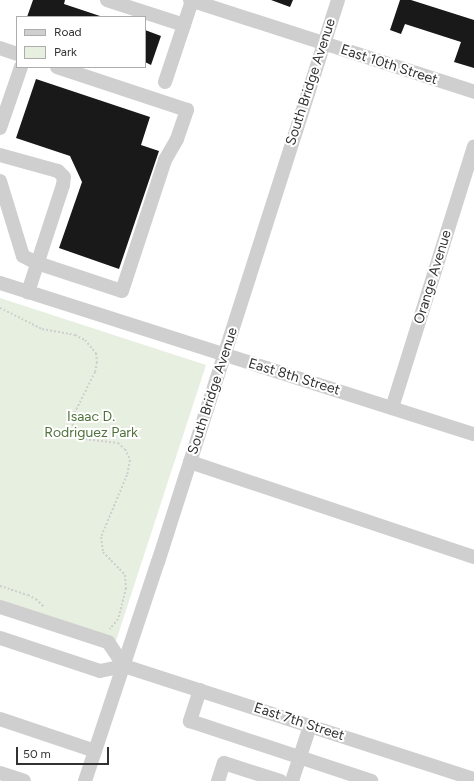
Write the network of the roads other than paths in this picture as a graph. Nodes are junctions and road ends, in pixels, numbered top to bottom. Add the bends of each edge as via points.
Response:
1 (107, 0) edge
2 (191, 0) edge
3 (338, 0) edge
4 (184, 25) junction
5 (323, 43) junction
6 (0, 48) edge
7 (16, 54) edge
8 (21, 68) edge
9 (60, 68) edge
10 (166, 82) dead end
11 (474, 92) edge
12 (0, 128) edge
13 (474, 147) edge
14 (0, 155) edge
15 (0, 181) edge
16 (37, 263) junction
17 (0, 283) edge
18 (28, 292) junction
19 (224, 355) junction
20 (392, 408) junction
21 (474, 434) edge
22 (190, 462) junction
23 (474, 558) edge
24 (0, 607) edge
25 (0, 638) edge
26 (124, 666) junction
27 (200, 690) junction
28 (0, 719) edge
29 (310, 726) junction
30 (95, 751) junction
31 (300, 757) junction
32 (0, 773) edge
33 (449, 776) edge
34 (258, 778) edge
35 (474, 779) edge
36 (24, 781) edge
37 (85, 781) edge
38 (218, 781) edge
39 (280, 781) edge
40 (292, 781) edge
41 (371, 781) edge

1 - 4 street
2 - 4 street
2 - 5 street, East 10th Street
3 - 5 street, South Bridge Avenue
4 - 10 street
5 - 11 street, East 10th Street
5 - 19 street, South Bridge Avenue
6 - 7 street
8 - 12 street
9 - 16 street via 187,110 175,144 165,160 122,291
13 - 20 street, Orange Avenue
14 - 16 street via 58,171 64,176
15 - 16 street via 22,256
16 - 18 street
17 - 18 street, East 8th Street
18 - 19 street, East 8th Street
19 - 20 street, East 8th Street
19 - 22 street, South Bridge Avenue
20 - 21 street, East 8th Street
22 - 23 street
22 - 26 street, South Bridge Avenue
24 - 26 street via 108,642
25 - 26 street, East 7th Street via 100,671
26 - 27 street, East 7th Street
26 - 30 street, South Bridge Avenue
27 - 29 street, East 7th Street
27 - 31 street via 190,721
28 - 30 street
29 - 31 street
29 - 33 street, East 7th Street
30 - 37 street, South Bridge Avenue
31 - 40 street
31 - 41 street
32 - 36 street
33 - 35 street, East 7th Street
34 - 38 street via 224,763
34 - 39 street

